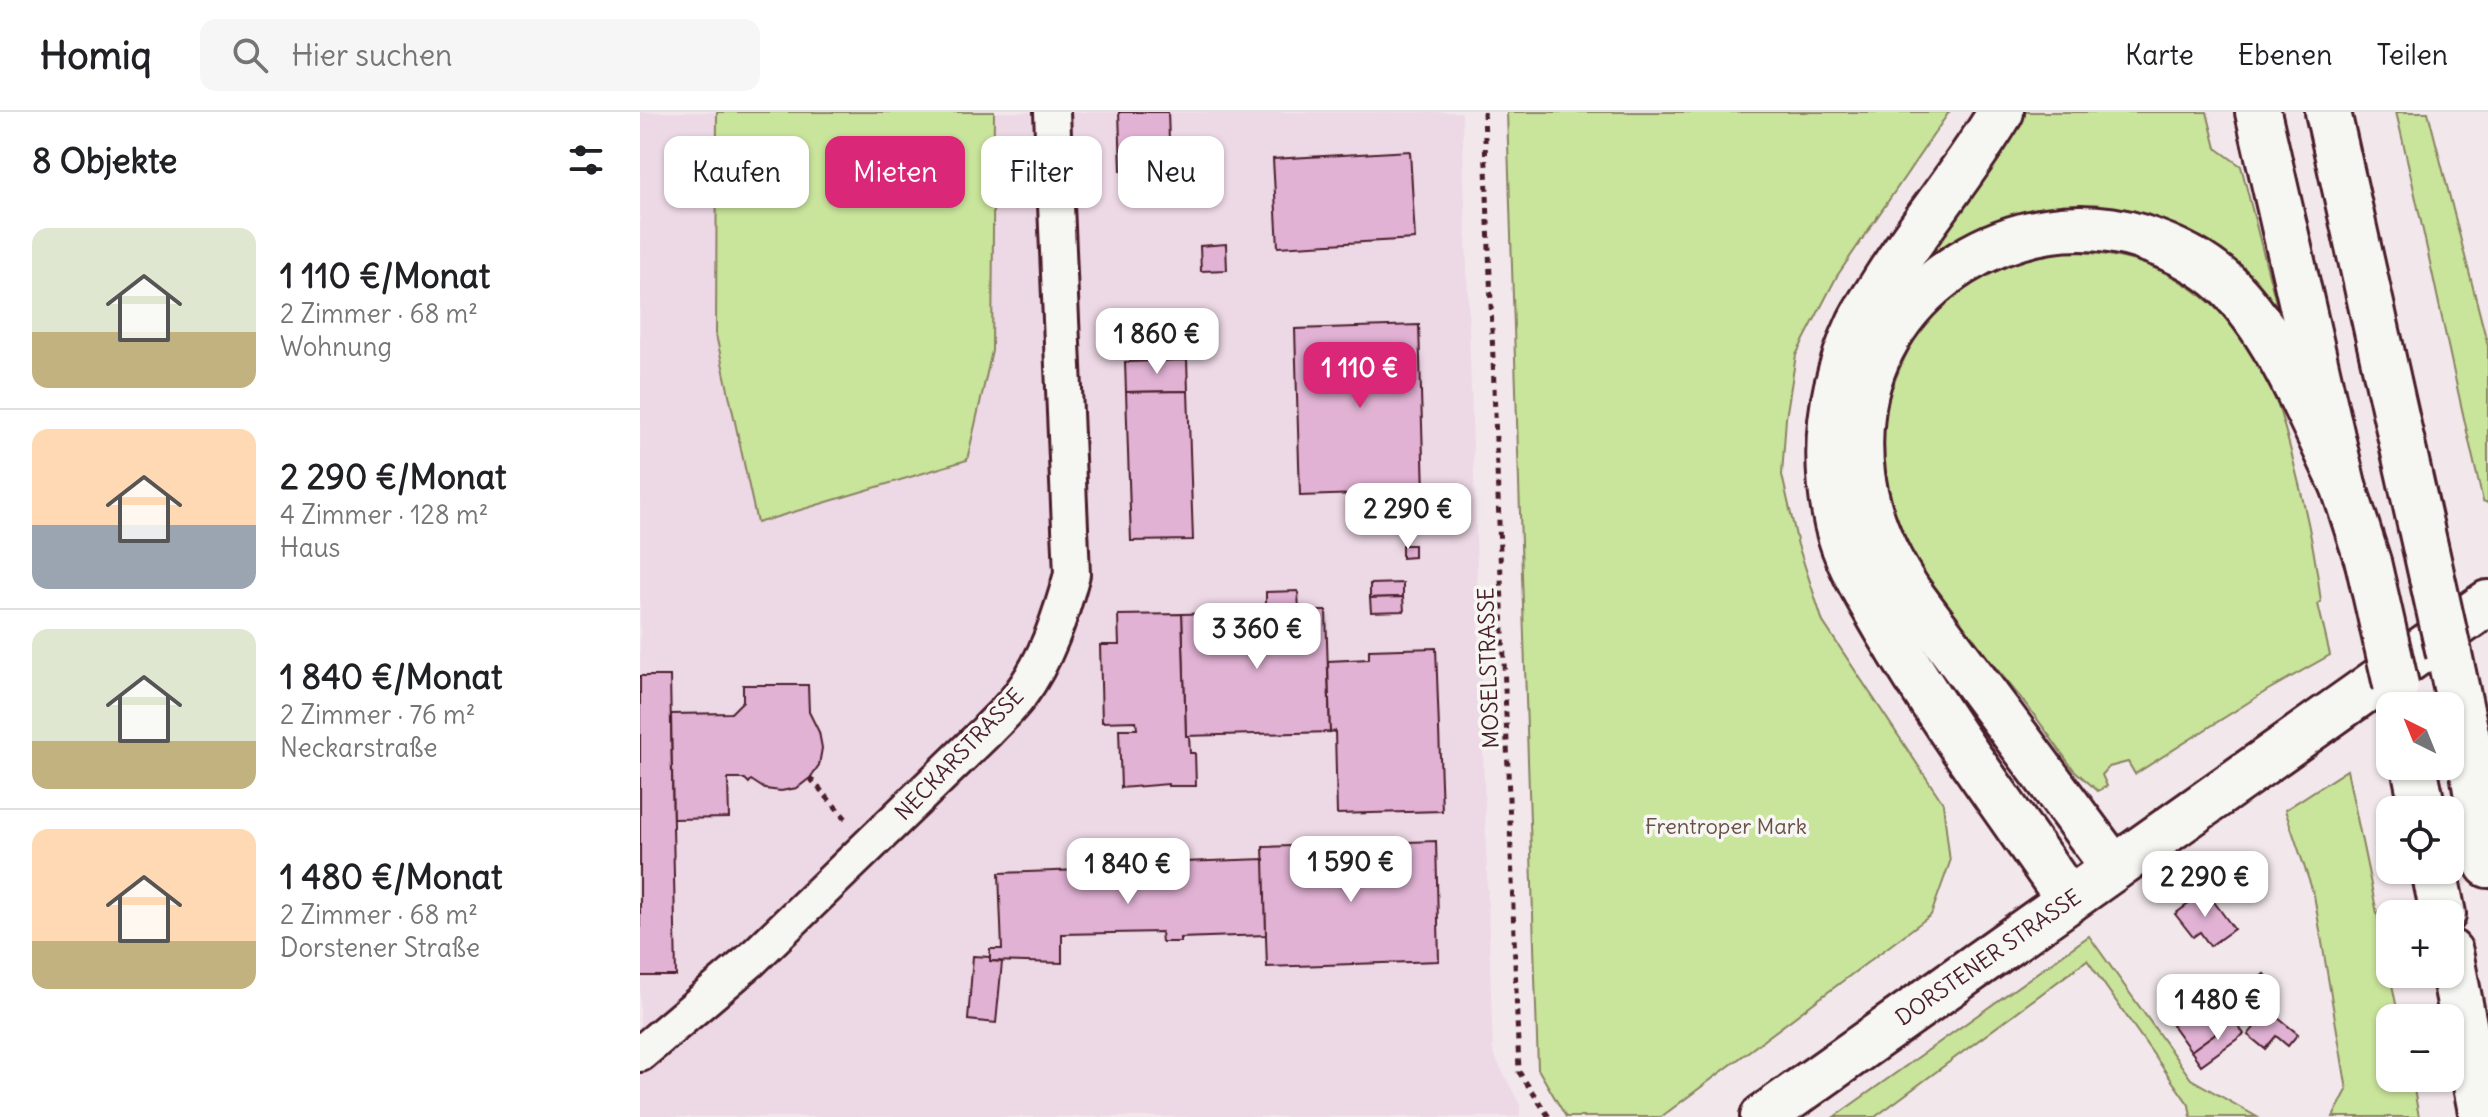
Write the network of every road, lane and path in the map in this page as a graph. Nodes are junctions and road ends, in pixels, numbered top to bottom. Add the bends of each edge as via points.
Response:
1 (1052, 112) edge
2 (1484, 112) edge
3 (2001, 112) edge
4 (2258, 112) edge
5 (2328, 112) edge
6 (2343, 485) junction
7 (2488, 603) edge
8 (2398, 692) edge
9 (810, 778) dead end
10 (869, 846) junction
11 (2486, 850) edge
12 (2114, 868) junction
13 (2069, 900) junction
14 (2457, 988) edge
15 (640, 1054) edge
16 (1549, 1117) edge
17 (1763, 1117) edge
18 (2482, 1117) edge

1 - 10 street, NECKARSTRASSE via 1072,574 1042,657 1020,695
2 - 16 path, MOSELSTRASSE via 1519,1072
3 - 13 main road via 1860,320 1829,418 1829,473 1838,526 1859,580 1913,674
4 - 6 main road
5 - 11 main road, bridge via 2469,747
6 - 8 main road, bridge via 2368,562
6 - 12 main road via 2249,309 2191,258 2126,233 2069,227 1991,246 1921,295 1885,345 1871,376 1861,425 1861,478 1874,528 1909,592
7 - 12 main road, DORSTENER STRASSE
9 - 10 path
10 - 15 street, NECKARSTRASSE via 751,960
12 - 13 main road, DORSTENER STRASSE
13 - 17 main road, DORSTENER STRASSE
14 - 18 main road

